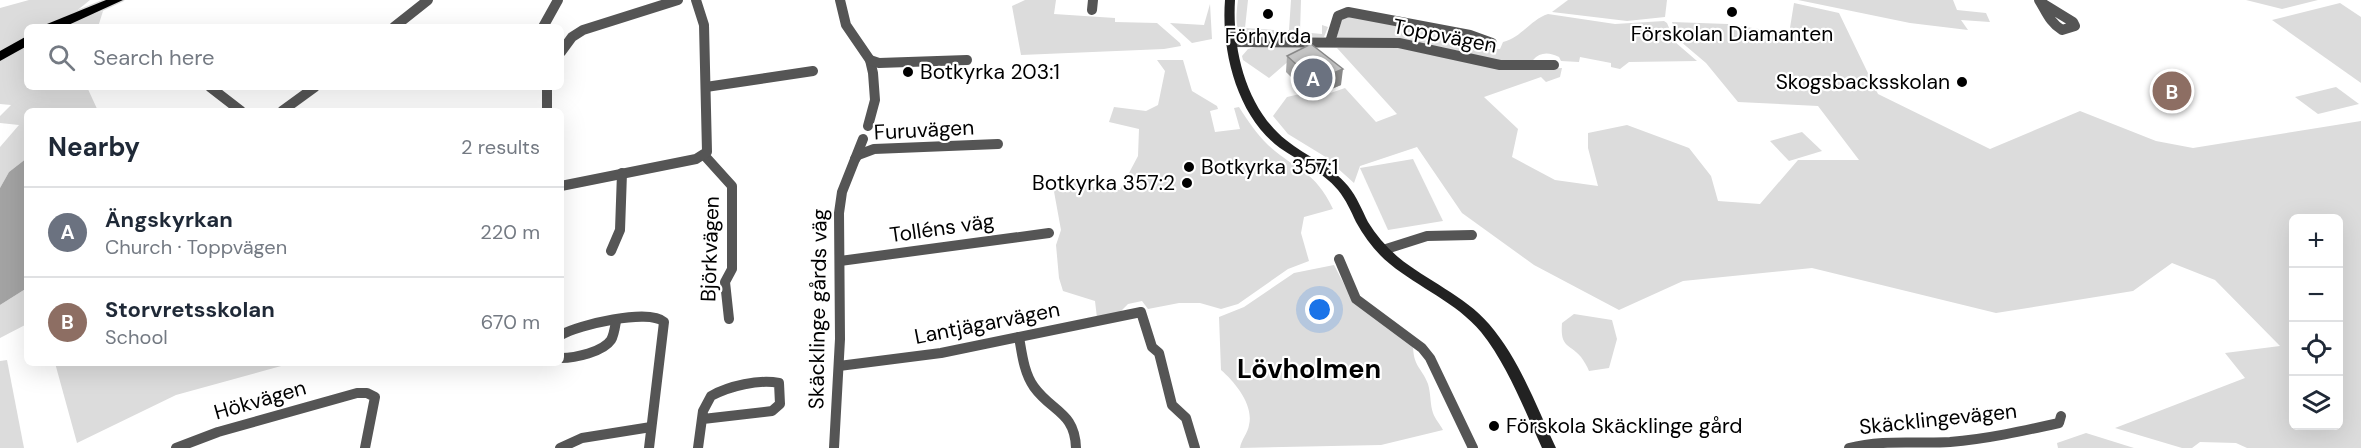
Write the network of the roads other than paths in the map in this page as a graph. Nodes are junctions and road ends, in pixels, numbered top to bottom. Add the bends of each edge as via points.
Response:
1 (117, 0) edge
2 (428, 0) edge
3 (558, 0) edge
4 (678, 0) edge
5 (696, 0) edge
6 (840, 0) edge
7 (1093, 0) edge
8 (1230, 0) edge
9 (1092, 10) dead end
10 (59, 24) edge
11 (398, 24) edge
12 (545, 24) edge
13 (24, 42) edge
14 (1230, 42) junction
15 (1330, 42) junction
16 (1492, 43) dead end
17 (564, 49) edge
18 (0, 57) edge
19 (870, 60) junction
20 (968, 60) dead end
21 (1554, 64) dead end
22 (813, 71) dead end
23 (706, 87) junction
24 (214, 90) edge
25 (311, 90) edge
26 (548, 90) edge
27 (237, 108) edge
28 (286, 108) edge
29 (547, 108) edge
30 (868, 126) dead end
31 (863, 139) dead end
32 (998, 144) dead end
33 (704, 155) junction
34 (855, 159) junction
35 (622, 173) junction
36 (564, 185) edge
37 (1049, 233) dead end
38 (1472, 235) dead end
39 (1383, 250) junction
40 (611, 251) dead end
41 (1338, 259) dead end
42 (840, 261) junction
43 (729, 319) dead end
44 (616, 321) junction
45 (564, 333) edge
46 (1018, 337) junction
47 (564, 358) edge
48 (839, 366) junction
49 (2061, 416) dead end
50 (703, 419) junction
51 (651, 427) junction
52 (592, 442) edge
53 (176, 448) edge
54 (365, 448) edge
55 (560, 448) edge
56 (649, 448) edge
57 (698, 448) edge
58 (831, 448) edge
59 (1076, 448) edge
60 (1195, 448) edge
61 (1473, 448) edge
62 (1549, 448) edge
63 (1849, 448) edge

1 - 10 main road
2 - 11 street
3 - 12 street
4 - 17 street via 579,32
5 - 23 street via 705,25
6 - 19 street via 850,34
7 - 9 street
8 - 14 street
13 - 18 main road
14 - 15 street, Toppvägen
14 - 39 street via 1246,92 1272,134 1345,190
15 - 16 street, Toppvägen via 1338,16 1348,12 1470,35
15 - 21 street, Toppvägen via 1399,44 1500,65
19 - 20 street
19 - 30 street via 876,94
22 - 23 street
23 - 33 street via 708,144
24 - 27 street
25 - 28 street
26 - 29 street
31 - 34 street, Skäcklinge gårds väg
32 - 34 street, Furuvägen via 874,149
33 - 35 street
33 - 43 street, Björkvägen via 732,186 732,269 725,282
34 - 42 street, Skäcklinge gårds väg via 840,202
35 - 36 street
35 - 40 street via 620,230
37 - 42 street, Tolléns väg
38 - 39 street via 1445,233
39 - 62 street via 1485,327
41 - 61 street via 1356,299 1430,358
42 - 48 street, Skäcklinge gårds väg
44 - 45 street via 570,328
44 - 47 street via 608,343
44 - 51 street via 654,315 664,322
46 - 48 street, Lantjägarvägen via 941,353
46 - 59 street via 1028,376 1037,391 1068,417 1074,428
46 - 60 street, Lantjägarvägen via 1141,312 1152,347 1159,353 1172,405 1186,418
48 - 58 street, Skäcklinge gårds väg
49 - 63 street, Skäcklingevägen via 2060,423 2008,434 1945,442 1882,441
50 - 50 street via 772,411 780,404 781,385 770,381 713,393 707,400
50 - 57 street
51 - 52 street
51 - 56 street
52 - 55 street via 582,438
53 - 54 street, Hökvägen via 283,413 367,393 375,397

